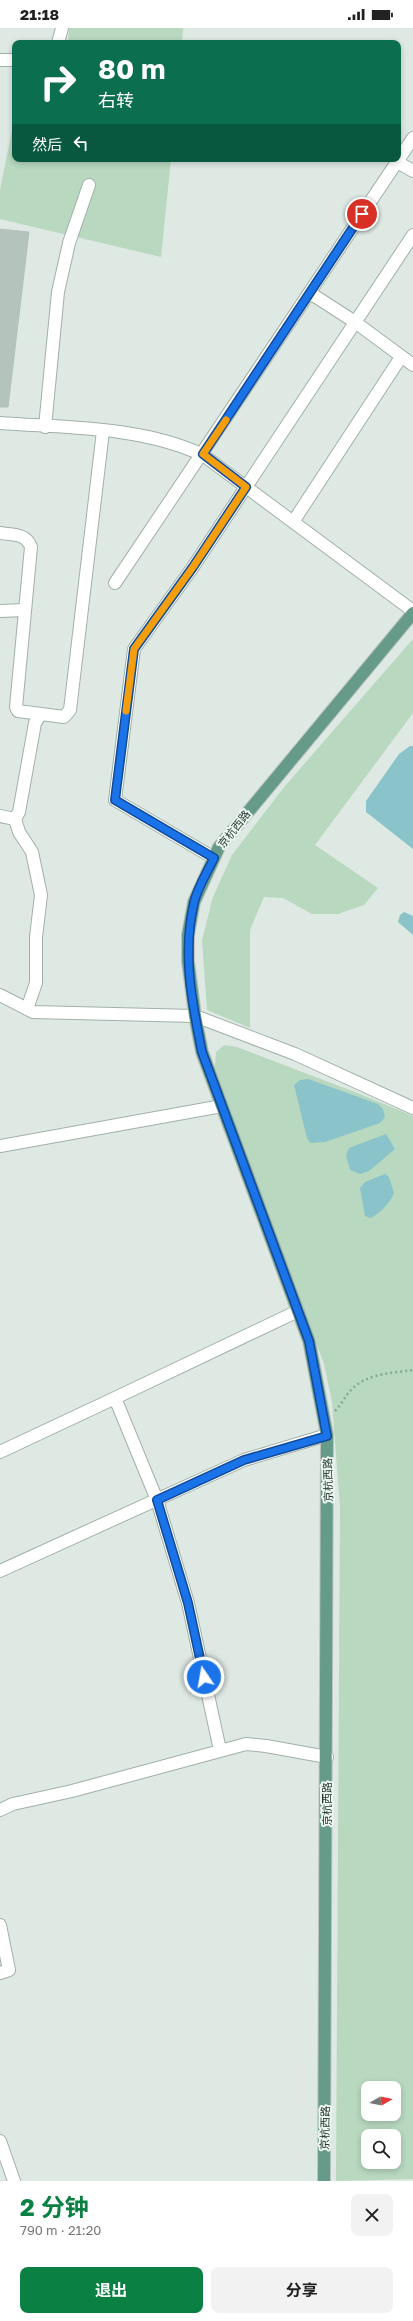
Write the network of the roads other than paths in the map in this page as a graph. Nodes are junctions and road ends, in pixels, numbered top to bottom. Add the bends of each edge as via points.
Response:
1 (62, 28) edge
2 (59, 40) edge
3 (0, 60) edge
4 (12, 60) edge
5 (413, 138) edge
6 (401, 156) edge
7 (397, 162) joint
8 (413, 171) edge
9 (89, 185) dead end
10 (413, 235) edge
11 (310, 292) junction
12 (355, 322) junction
13 (402, 357) junction
14 (413, 365) edge
15 (0, 423) edge
16 (45, 427) junction
17 (103, 431) junction
18 (203, 454) junction
19 (246, 487) junction
20 (293, 522) junction
21 (0, 533) edge
22 (115, 583) dead end
23 (24, 610) junction
24 (0, 611) edge
25 (413, 612) edge
26 (41, 714) junction
27 (0, 816) edge
28 (15, 819) junction
29 (214, 858) junction
30 (0, 994) edge
31 (27, 1009) junction
32 (195, 1016) junction
33 (222, 1106) junction
34 (413, 1108) edge
35 (0, 1146) edge
36 (298, 1311) junction
37 (114, 1398) junction
38 (327, 1436) junction
39 (0, 1452) edge
40 (157, 1500) junction
41 (0, 1571) edge
42 (220, 1750) junction
43 (327, 1757) junction
44 (0, 1810) edge
45 (0, 1925) edge
46 (0, 1973) edge
47 (0, 2141) edge
48 (14, 2181) edge
49 (324, 2181) edge

1 - 2 street
3 - 4 street
5 - 6 street
7 - 8 street
7 - 11 street
9 - 16 street via 69,243 58,292
10 - 12 street
11 - 12 street
11 - 18 street
12 - 13 street
12 - 19 street
13 - 14 street
13 - 20 street
15 - 16 street
16 - 17 street
17 - 18 street via 134,434 179,444
17 - 26 street via 70,710 64,717
18 - 19 street
18 - 22 street
19 - 20 street
19 - 29 street via 134,649 115,800
20 - 25 street
21 - 23 street via 24,536 31,546
23 - 24 street
23 - 26 street via 16,707 18,711
25 - 29 main road, 京杭西路 via 219,847
26 - 28 street via 35,723 19,812
27 - 28 street
28 - 31 street via 19,832 32,852 41,895 36,937 36,983
29 - 32 main road, 京杭西路 via 194,902 188,934 188,961
30 - 31 street
31 - 32 street via 33,1012
32 - 33 main road, 京杭西路 via 202,1052
32 - 34 street via 295,1054
33 - 35 street
33 - 36 main road, 京杭西路
36 - 37 street
36 - 38 main road, 京杭西路 via 309,1341
37 - 39 street
37 - 40 street
38 - 40 street via 244,1460
38 - 43 main road, 京杭西路
40 - 41 street
40 - 42 street via 188,1603
42 - 43 street via 246,1744
42 - 44 street via 72,1791 12,1804
43 - 49 main road, 京杭西路
45 - 46 street via 9,1970
47 - 48 street

